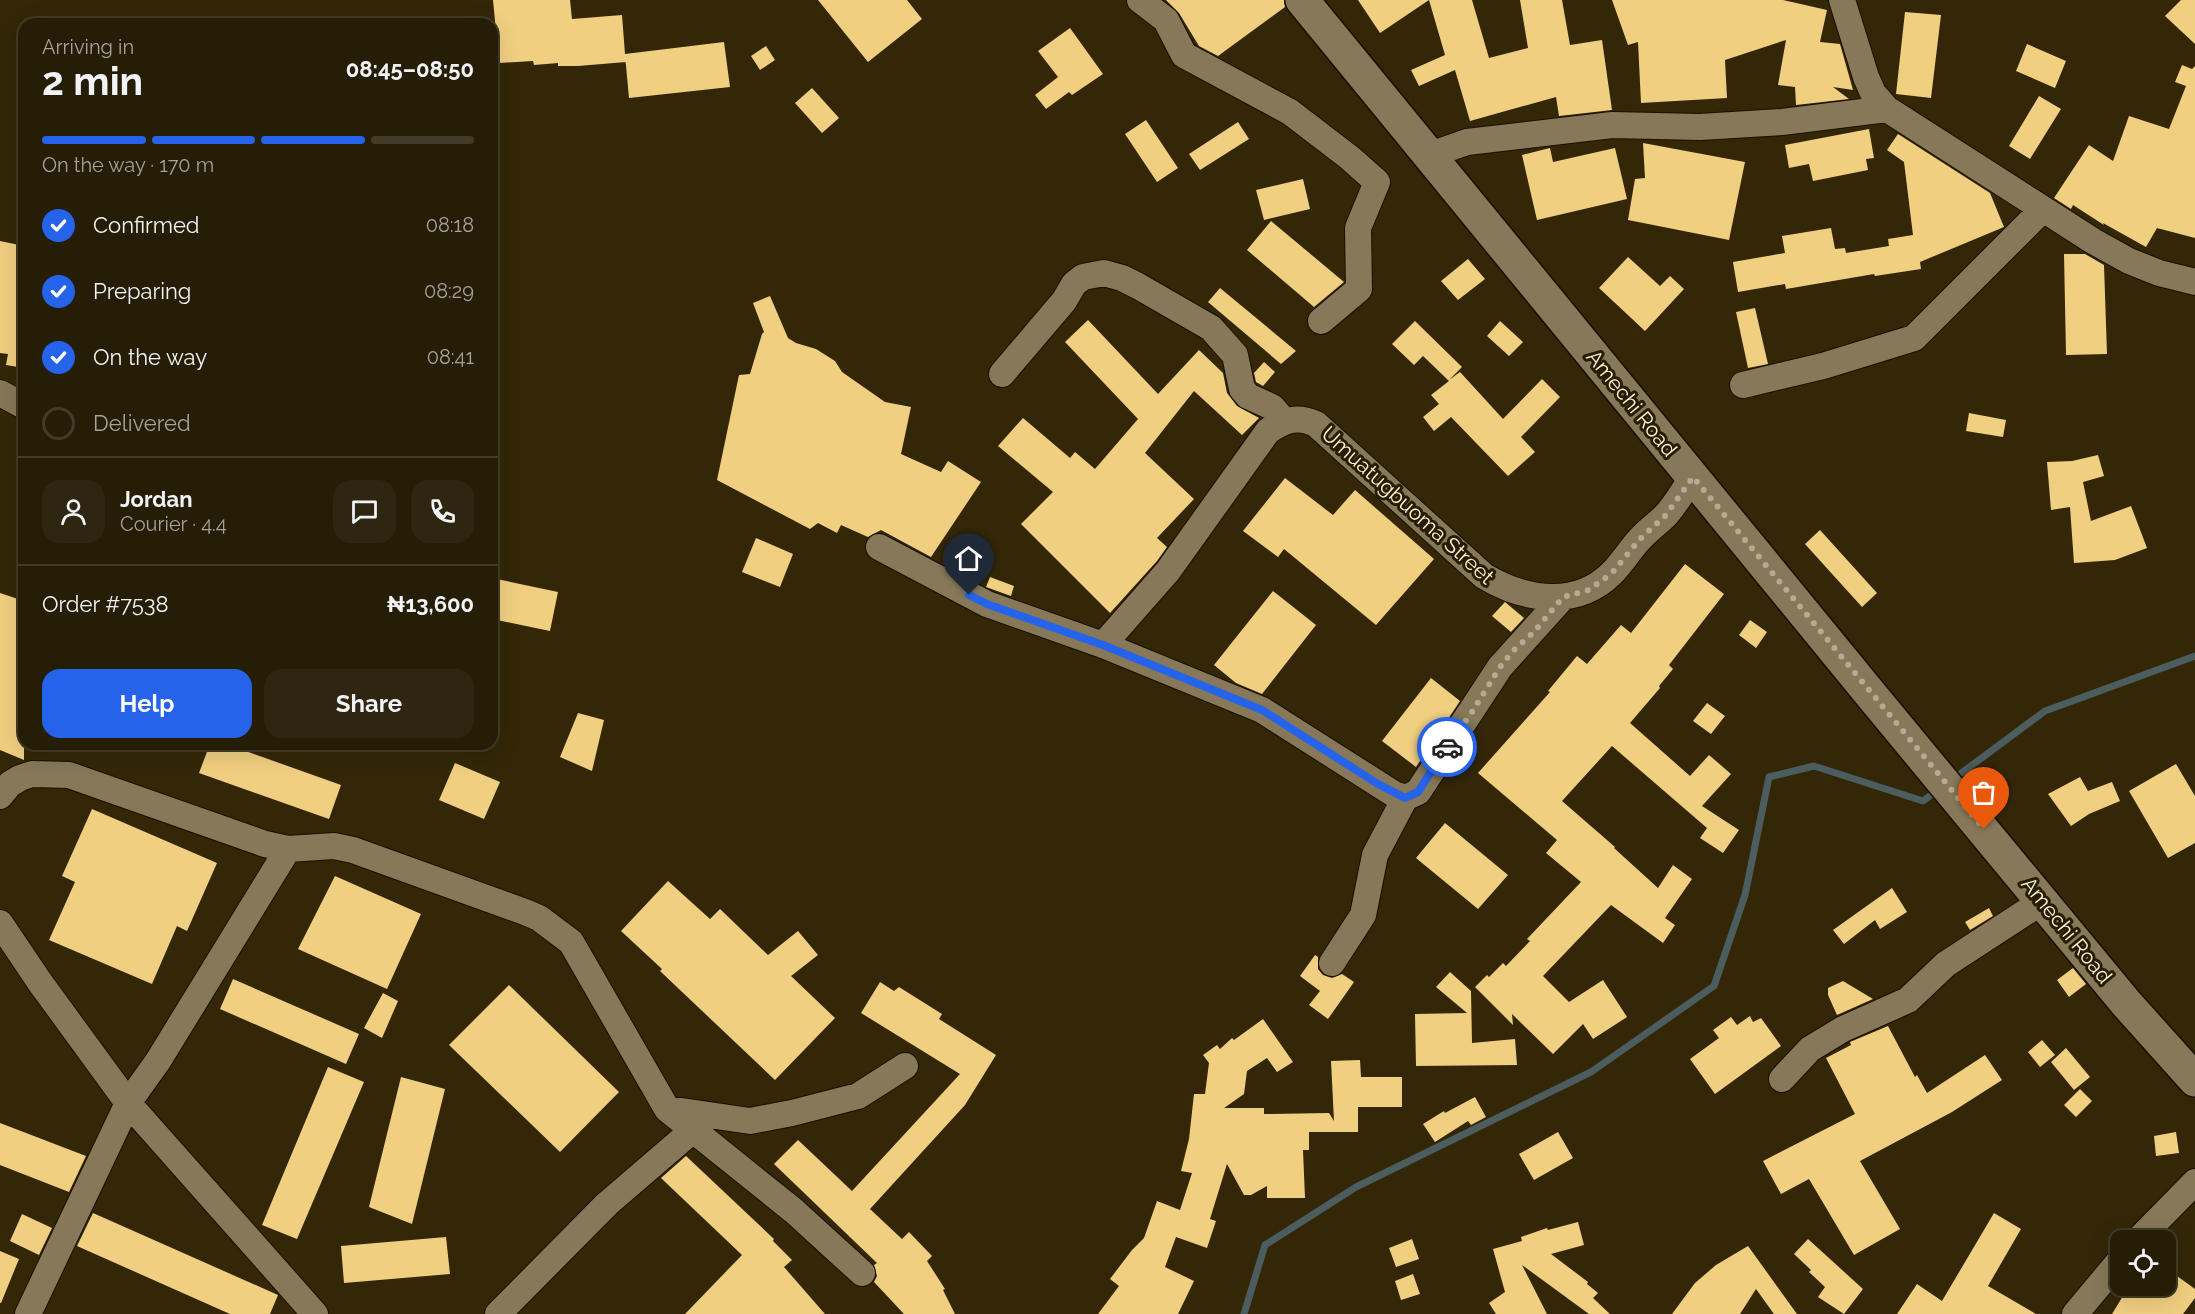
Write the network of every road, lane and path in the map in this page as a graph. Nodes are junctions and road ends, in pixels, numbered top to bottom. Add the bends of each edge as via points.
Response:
1 (1140, 0) edge
2 (1302, 0) edge
3 (1842, 0) edge
4 (1887, 109) junction
5 (1430, 155) junction
6 (2043, 209) junction
7 (2195, 282) edge
8 (1321, 321) dead end
9 (1002, 374) dead end
10 (1743, 385) dead end
11 (0, 393) edge
12 (18, 403) edge
13 (1284, 421) junction
14 (1693, 477) junction
15 (879, 547) dead end
16 (1563, 597) junction
17 (1103, 645) junction
18 (0, 796) edge
19 (1405, 798) junction
20 (288, 849) junction
21 (2043, 901) junction
22 (0, 923) edge
23 (1332, 963) dead end
24 (905, 1066) dead end
25 (1782, 1078) dead end
26 (2195, 1080) edge
27 (128, 1103) junction
28 (668, 1109) junction
29 (693, 1130) junction
30 (2195, 1182) edge
31 (2148, 1230) edge
32 (2110, 1272) edge
33 (862, 1273) dead end
34 (27, 1314) edge
35 (315, 1314) edge
36 (498, 1314) edge
37 (2075, 1314) edge

1 - 8 street via 1166,20 1184,55 1290,112 1377,182 1358,228 1359,289
2 - 5 main road, Amechi Road
3 - 4 street via 1866,77
4 - 5 street via 1700,127 1612,125 1467,142
4 - 6 street
5 - 14 main road, Amechi Road
6 - 7 street via 2129,261
6 - 10 street via 1914,338
9 - 13 street via 1074,284 1083,277 1104,273 1138,286 1211,328 1235,355 1242,389 1272,407
11 - 12 street
13 - 16 street, Umuatugbuoma Street via 1305,418 1316,424 1484,576 1528,595
13 - 17 street via 1268,431 1168,571
14 - 16 street, Umuatugbuoma Street via 1666,515 1612,573 1589,590
14 - 21 main road, Amechi Road
15 - 17 street via 987,604
16 - 19 street via 1500,667 1418,792
17 - 19 street via 1262,710
18 - 20 street via 10,784 32,774 69,775
19 - 23 street via 1375,855 1363,915
20 - 27 street
20 - 28 street via 334,846 353,850 538,918 571,942
21 - 25 street via 1946,964 1908,1000 1843,1029 1810,1049
21 - 26 main road, Amechi Road
22 - 27 street
24 - 28 street via 858,1096 750,1121
27 - 34 street
27 - 35 street
28 - 29 street
29 - 33 street via 794,1211
29 - 36 street via 607,1204
30 - 31 street
32 - 37 street

